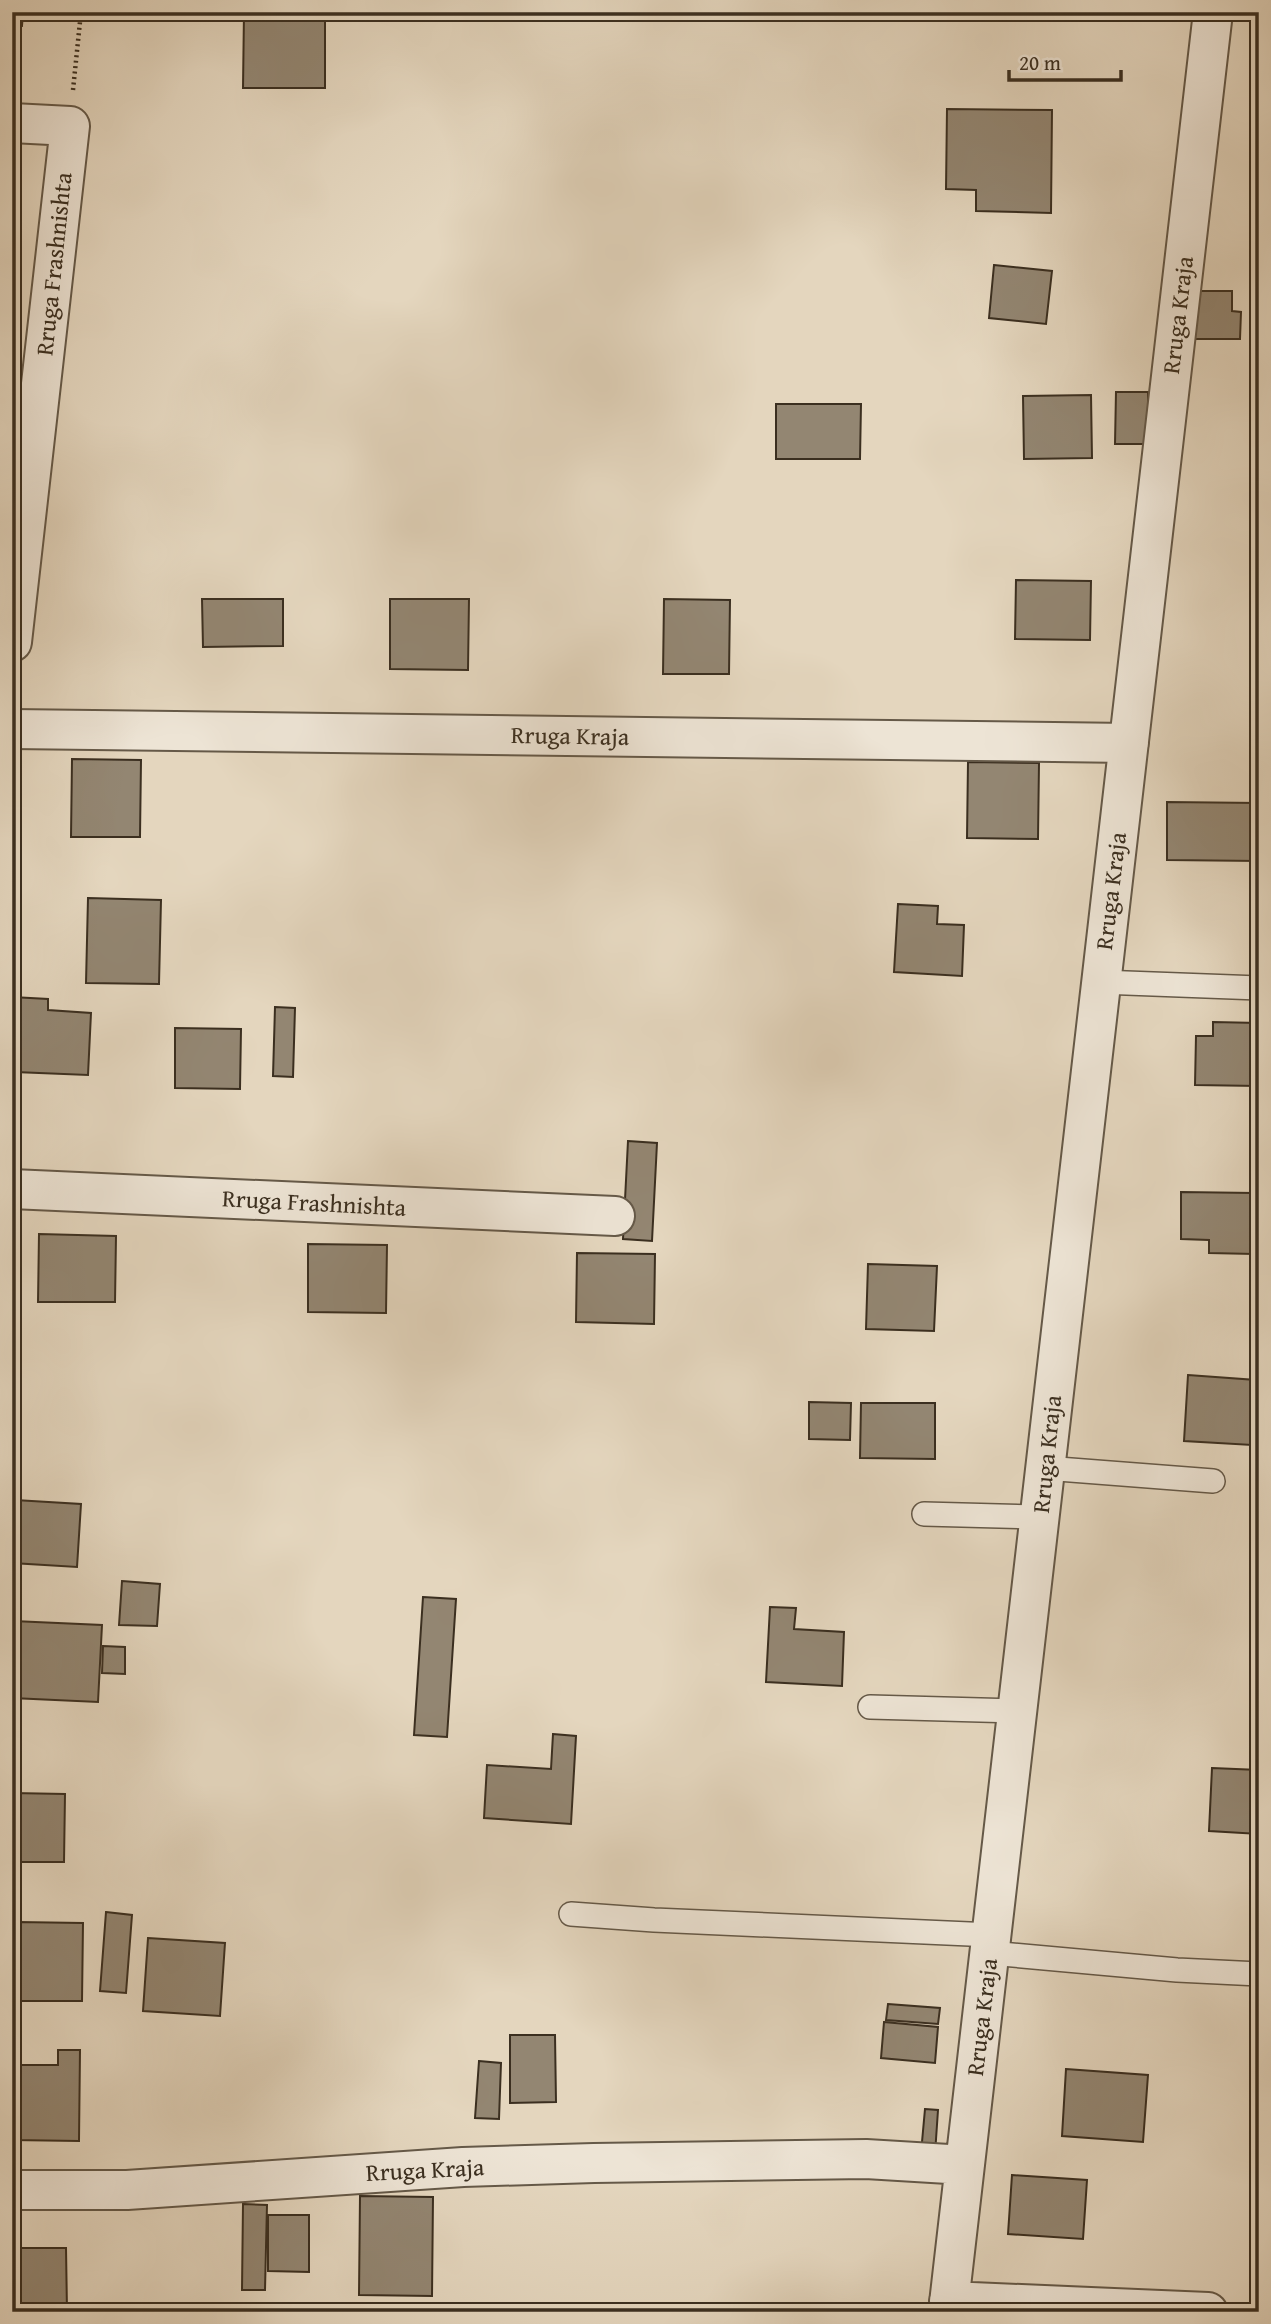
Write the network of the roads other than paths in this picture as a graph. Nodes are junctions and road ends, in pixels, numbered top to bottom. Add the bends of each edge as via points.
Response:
1 (1213, 12) edge
2 (12, 123) edge
3 (12, 642) edge
4 (12, 729) edge
5 (1129, 743) junction
6 (1100, 982) junction
7 (1259, 988) edge
8 (12, 1189) edge
9 (615, 1216) dead end
10 (1045, 1468) junction
11 (1213, 1481) dead end
12 (924, 1514) dead end
13 (1040, 1517) junction
14 (870, 1707) dead end
15 (1017, 1711) junction
16 (571, 1914) dead end
17 (991, 1944) junction
18 (1259, 1974) edge
19 (965, 2165) junction
20 (12, 2190) edge
21 (948, 2306) edge
22 (1208, 2312) edge

1 - 5 street, Rruga Kraja
2 - 3 street, Rruga Frashnishta via 70,126
4 - 5 street, Rruga Kraja
5 - 6 street, Rruga Kraja
6 - 7 lane
6 - 10 street, Rruga Kraja
8 - 9 street, Rruga Frashnishta
10 - 11 lane
10 - 13 street, Rruga Kraja
12 - 13 lane
13 - 15 street, Rruga Kraja
14 - 15 lane
15 - 17 street, Rruga Kraja
16 - 17 lane
17 - 18 lane via 1177,1970
17 - 19 street, Rruga Kraja
19 - 20 street, Rruga Kraja via 866,2159 581,2163 127,2190
19 - 21 street, Rruga Kraja
21 - 22 street, Rruga Kraja

